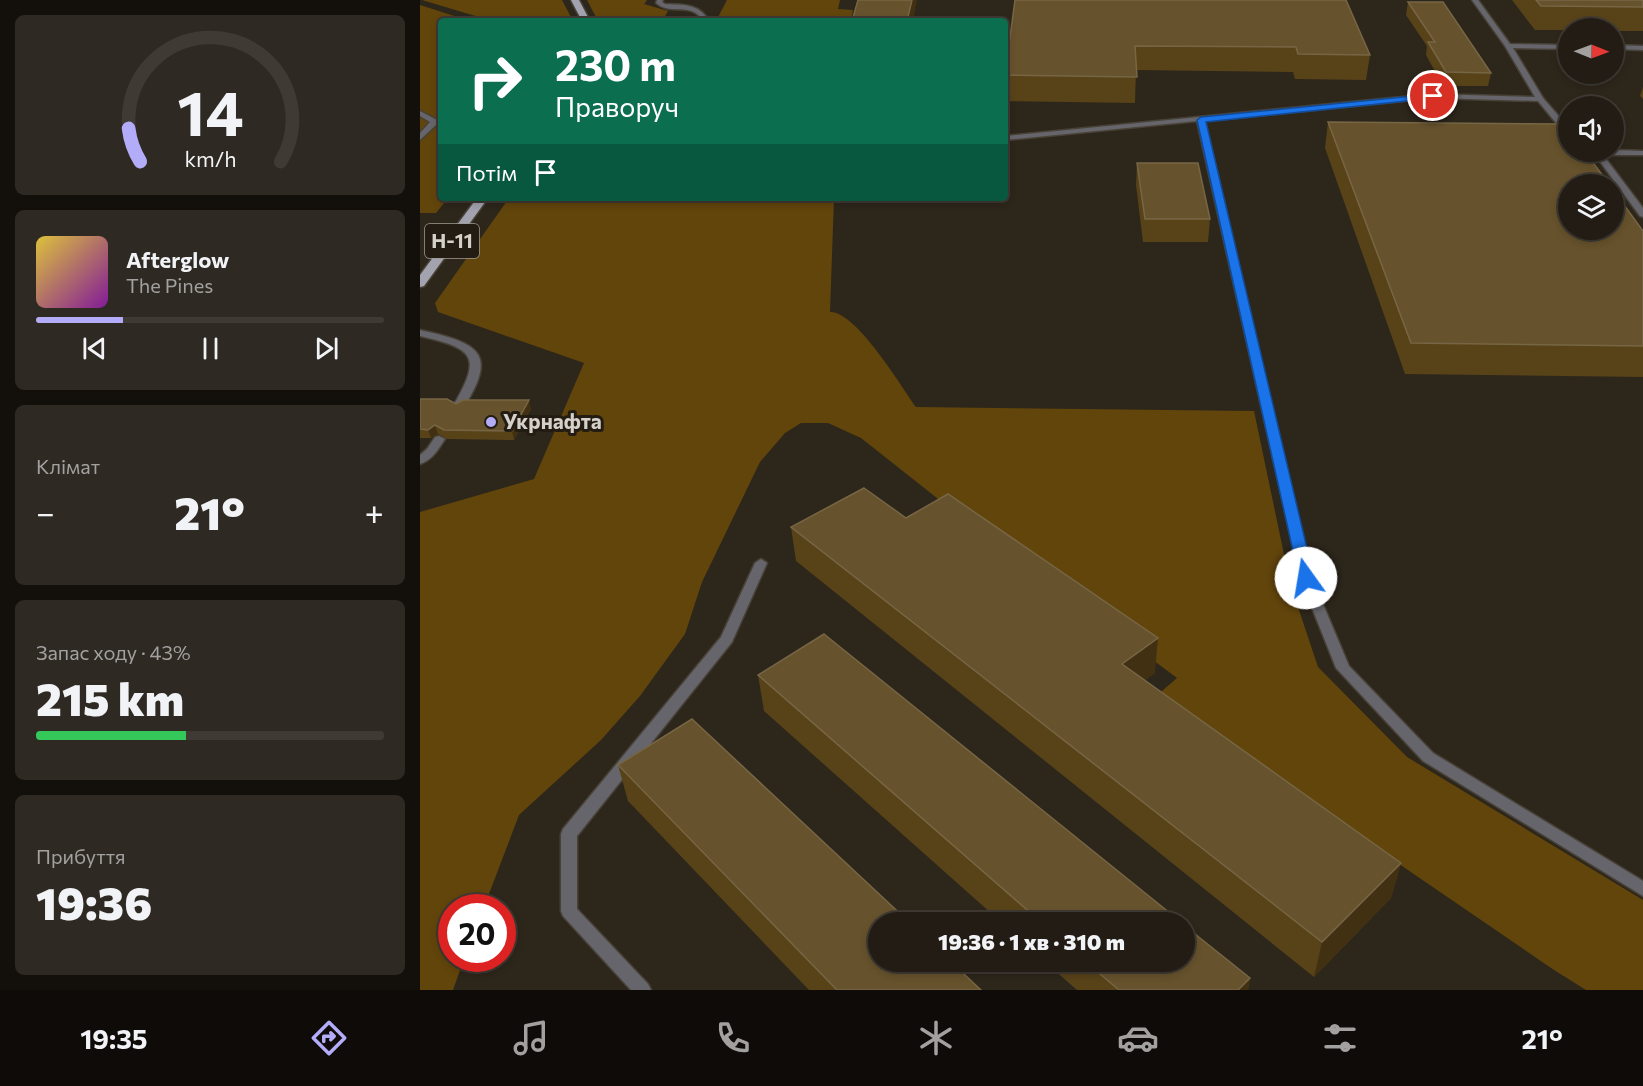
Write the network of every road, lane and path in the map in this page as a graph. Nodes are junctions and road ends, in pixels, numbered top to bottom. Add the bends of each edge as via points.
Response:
1 (575, 0) edge
2 (660, 0) edge
3 (1475, 0) edge
4 (584, 18) edge
5 (705, 18) edge
6 (1508, 46) junction
7 (1558, 46) edge
8 (1624, 47) edge
9 (1643, 48) edge
10 (1540, 99) junction
11 (420, 113) edge
12 (1201, 120) junction
13 (1558, 120) edge
14 (438, 122) edge
15 (420, 138) edge
16 (1008, 138) edge
17 (1624, 153) edge
18 (1643, 153) edge
19 (1604, 162) edge
20 (481, 201) edge
21 (1643, 214) edge
22 (420, 283) edge
23 (420, 333) edge
24 (458, 408) edge
25 (440, 439) dead end
26 (420, 461) edge
27 (761, 563) dead end
28 (1643, 889) edge
29 (642, 990) edge

1 - 4 main road
2 - 5 street via 663,6 698,9
3 - 6 street
6 - 7 street
6 - 10 street
8 - 9 street
10 - 12 street via 1433,96
10 - 13 street
11 - 14 street
12 - 16 street
12 - 28 street via 1306,578 1343,668 1428,757
14 - 15 street
17 - 18 street
19 - 21 street
20 - 22 main road, Н-11
23 - 24 street via 463,343 473,352 478,367 474,383
25 - 26 street
27 - 29 street via 727,639 569,834 569,911

